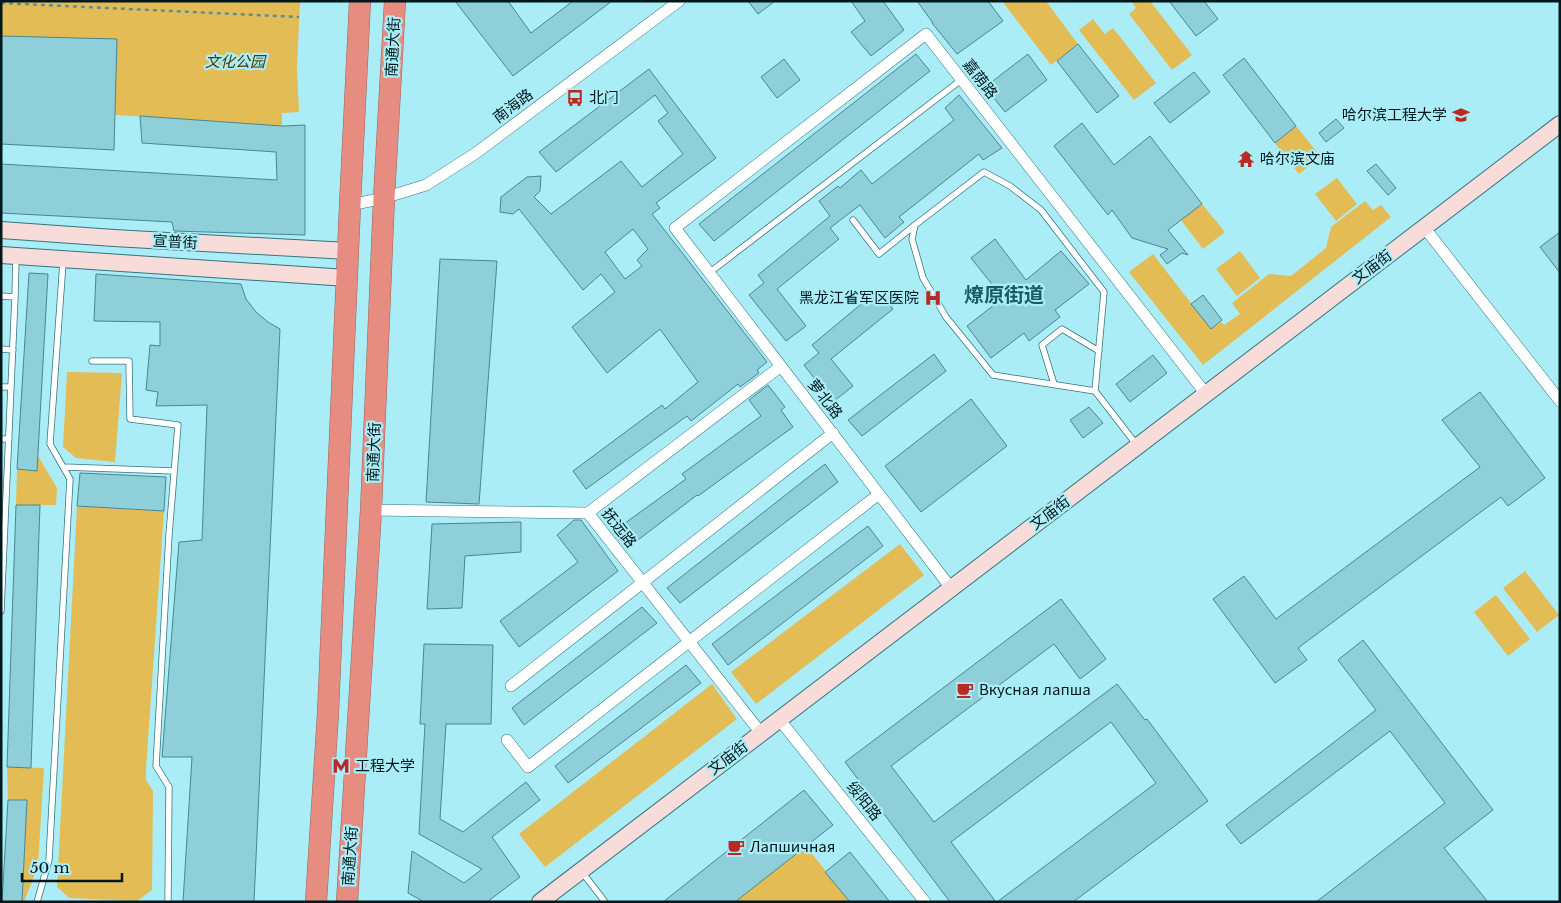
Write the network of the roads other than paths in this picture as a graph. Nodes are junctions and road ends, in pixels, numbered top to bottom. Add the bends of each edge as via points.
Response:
1 (360, 1) edge
2 (395, 1) edge
3 (679, 1) edge
4 (961, 80) junction
5 (1560, 124) edge
6 (384, 198) junction
7 (350, 205) junction
8 (853, 220) dead end
9 (915, 225) junction
10 (675, 228) joint
11 (1424, 228) junction
12 (1, 230) edge
13 (348, 252) junction
14 (9, 255) edge
15 (64, 259) junction
16 (710, 273) junction
17 (347, 278) junction
18 (1, 296) edge
19 (15, 297) junction
20 (1, 349) edge
21 (13, 350) junction
22 (1099, 351) junction
23 (92, 361) dead end
24 (781, 366) junction
25 (1054, 384) junction
26 (1, 387) edge
27 (11, 387) junction
28 (1096, 391) junction
29 (1206, 394) junction
30 (1560, 401) edge
31 (833, 433) junction
32 (1, 439) edge
33 (9, 439) junction
34 (1138, 446) junction
35 (64, 467) junction
36 (174, 471) junction
37 (4, 480) edge
38 (879, 494) junction
39 (371, 510) junction
40 (588, 513) junction
41 (3, 533) edge
42 (2, 579) edge
43 (642, 582) junction
44 (951, 588) junction
45 (1, 611) edge
46 (689, 642) junction
47 (512, 686) dead end
48 (779, 719) junction
49 (761, 733) junction
50 (507, 740) dead end
51 (581, 870) junction
52 (37, 902) edge
53 (168, 902) edge
54 (316, 902) edge
55 (347, 902) edge
56 (540, 902) edge
57 (606, 902) edge
58 (925, 902) edge

1 - 7 highway, 南通大街
2 - 6 highway, 南通大街
3 - 6 street, 南海路 via 476,152 426,185
4 - 10 street, 嘉荫路 via 926,34
4 - 16 lane
4 - 29 street, 嘉荫路
5 - 11 main road, 文庙街
6 - 7 street, 南海路
6 - 39 highway, 南通大街
7 - 13 highway, 南通大街
8 - 9 lane via 879,254
9 - 22 lane via 984,172 1010,186 1041,210 1104,292
9 - 25 lane via 912,239 923,278 946,317 993,375
10 - 16 street, 萝北路
11 - 29 main road, 文庙街
11 - 30 street
12 - 13 main road, 宣普街
13 - 17 highway, 南通大街
14 - 15 main road, 宣普街
14 - 19 lane
15 - 17 main road, 宣普街
15 - 35 lane via 50,444
16 - 24 street, 萝北路
17 - 54 highway, 南通大街 via 328,713
18 - 19 lane
19 - 21 lane
20 - 21 lane
21 - 27 lane
22 - 25 lane via 1062,329 1042,345
22 - 28 lane
23 - 36 lane via 129,361 130,420 178,425
24 - 31 street, 萝北路
24 - 40 street
25 - 28 lane
26 - 27 lane
27 - 33 lane
28 - 34 lane
29 - 34 main road, 文庙街
31 - 38 street, 萝北路
31 - 43 street
32 - 33 lane
33 - 37 lane
34 - 44 main road, 文庙街
35 - 36 lane
35 - 52 lane via 70,479 49,860
36 - 53 lane via 156,766 169,787
37 - 41 lane
38 - 44 street, 萝北路
38 - 46 street
39 - 40 street, 抚远路
39 - 55 highway, 南通大街
40 - 43 street, 抚远路
41 - 42 lane
42 - 45 lane
43 - 46 street, 抚远路
43 - 47 street
44 - 48 main road, 文庙街
46 - 49 street, 抚远路
46 - 50 street via 528,767
48 - 49 main road, 文庙街
48 - 58 street, 绥阳路
49 - 51 main road, 文庙街
51 - 56 main road, 文庙街
51 - 57 lane

